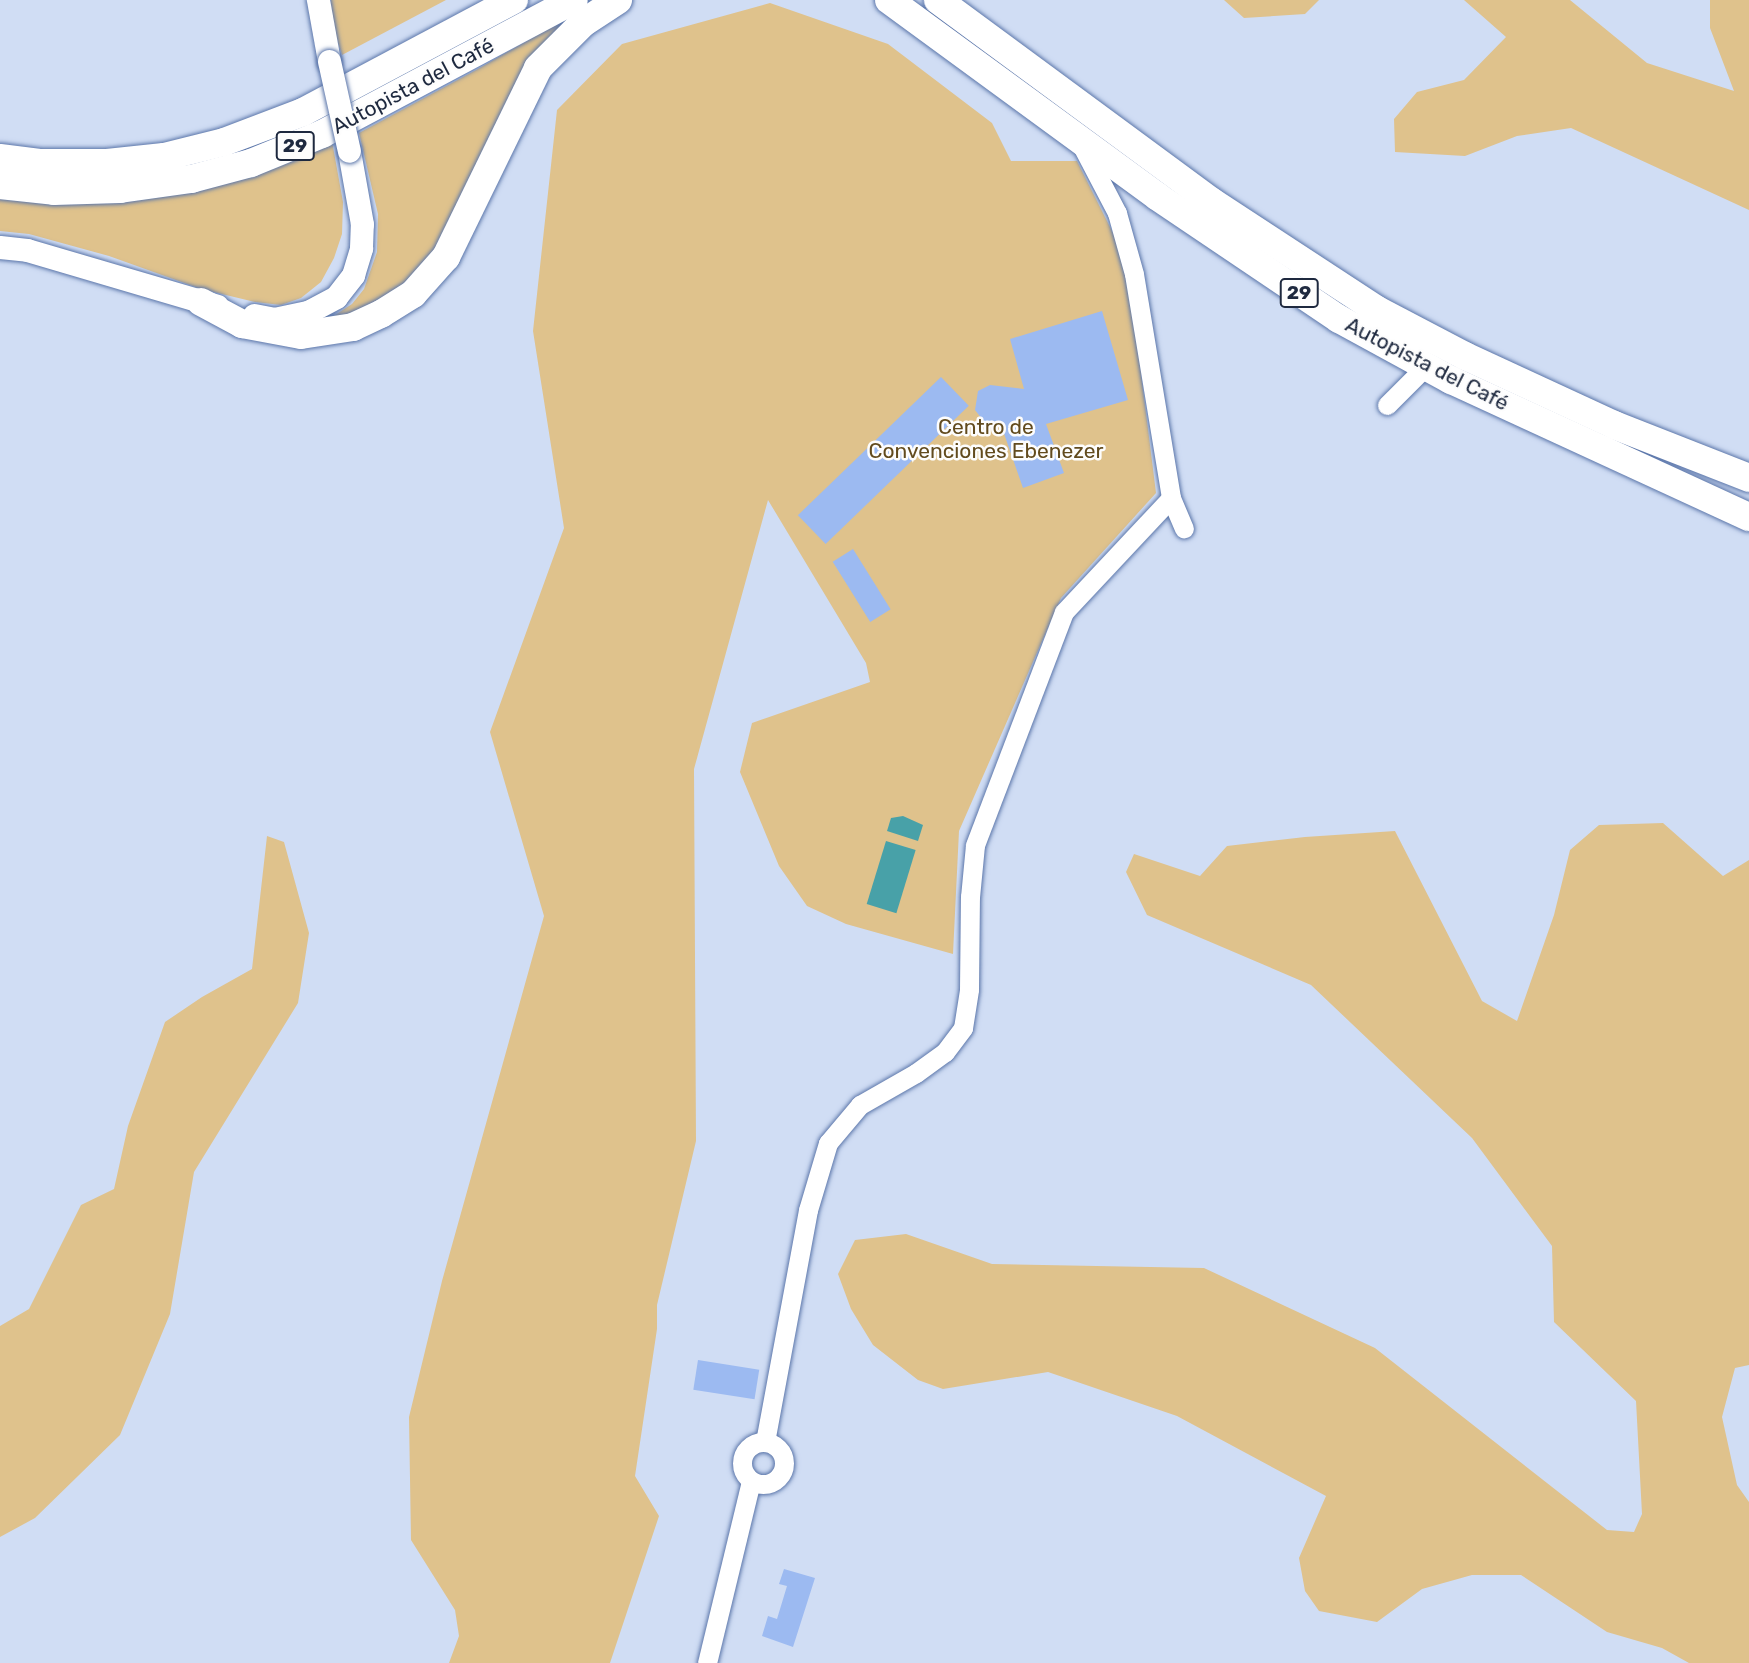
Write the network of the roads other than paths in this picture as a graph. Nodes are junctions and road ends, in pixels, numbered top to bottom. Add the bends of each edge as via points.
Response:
1 (318, 0) edge
2 (483, 0) edge
3 (514, 0) edge
4 (574, 0) edge
5 (618, 0) edge
6 (889, 0) edge
7 (944, 4) edge
8 (262, 129) junction
9 (1078, 139) junction
10 (0, 158) edge
11 (0, 185) edge
12 (0, 247) edge
13 (201, 302) junction
14 (1425, 367) junction
15 (1387, 405) dead end
16 (1749, 478) edge
17 (1171, 498) junction
18 (1749, 517) edge
19 (1184, 528) dead end
20 (765, 1442) junction
21 (751, 1481) junction
22 (707, 1663) edge

1 - 13 main road, bridge via 362,236 353,275 336,297 308,312 274,319
2 - 8 highway via 311,96
3 - 8 highway, Autopista del Café / 29 via 385,71
4 - 11 highway, Autopista del Café / 29 via 322,134 251,163 191,179 120,189 54,191
5 - 13 highway via 583,23 538,68 446,257 413,294 353,327 301,335 242,324
6 - 9 highway, Autopista del Café / 29
7 - 16 highway, Autopista del Café / 29 via 1212,202 1377,310 1614,425
8 - 10 highway, Autopista del Café / 29 via 138,160 74,165
9 - 14 highway, Autopista del Café / 29 via 1266,272
9 - 17 street via 1118,214 1134,274
12 - 13 main road via 27,250
14 - 15 street
14 - 18 highway, Autopista del Café / 29
17 - 19 street
17 - 20 street via 1064,612 975,845 963,1028 945,1052 860,1105 828,1143 808,1210
20 - 21 street via 751,1445 743,1456 743,1470
20 - 21 street via 781,1452 782,1473 772,1483
21 - 22 street

